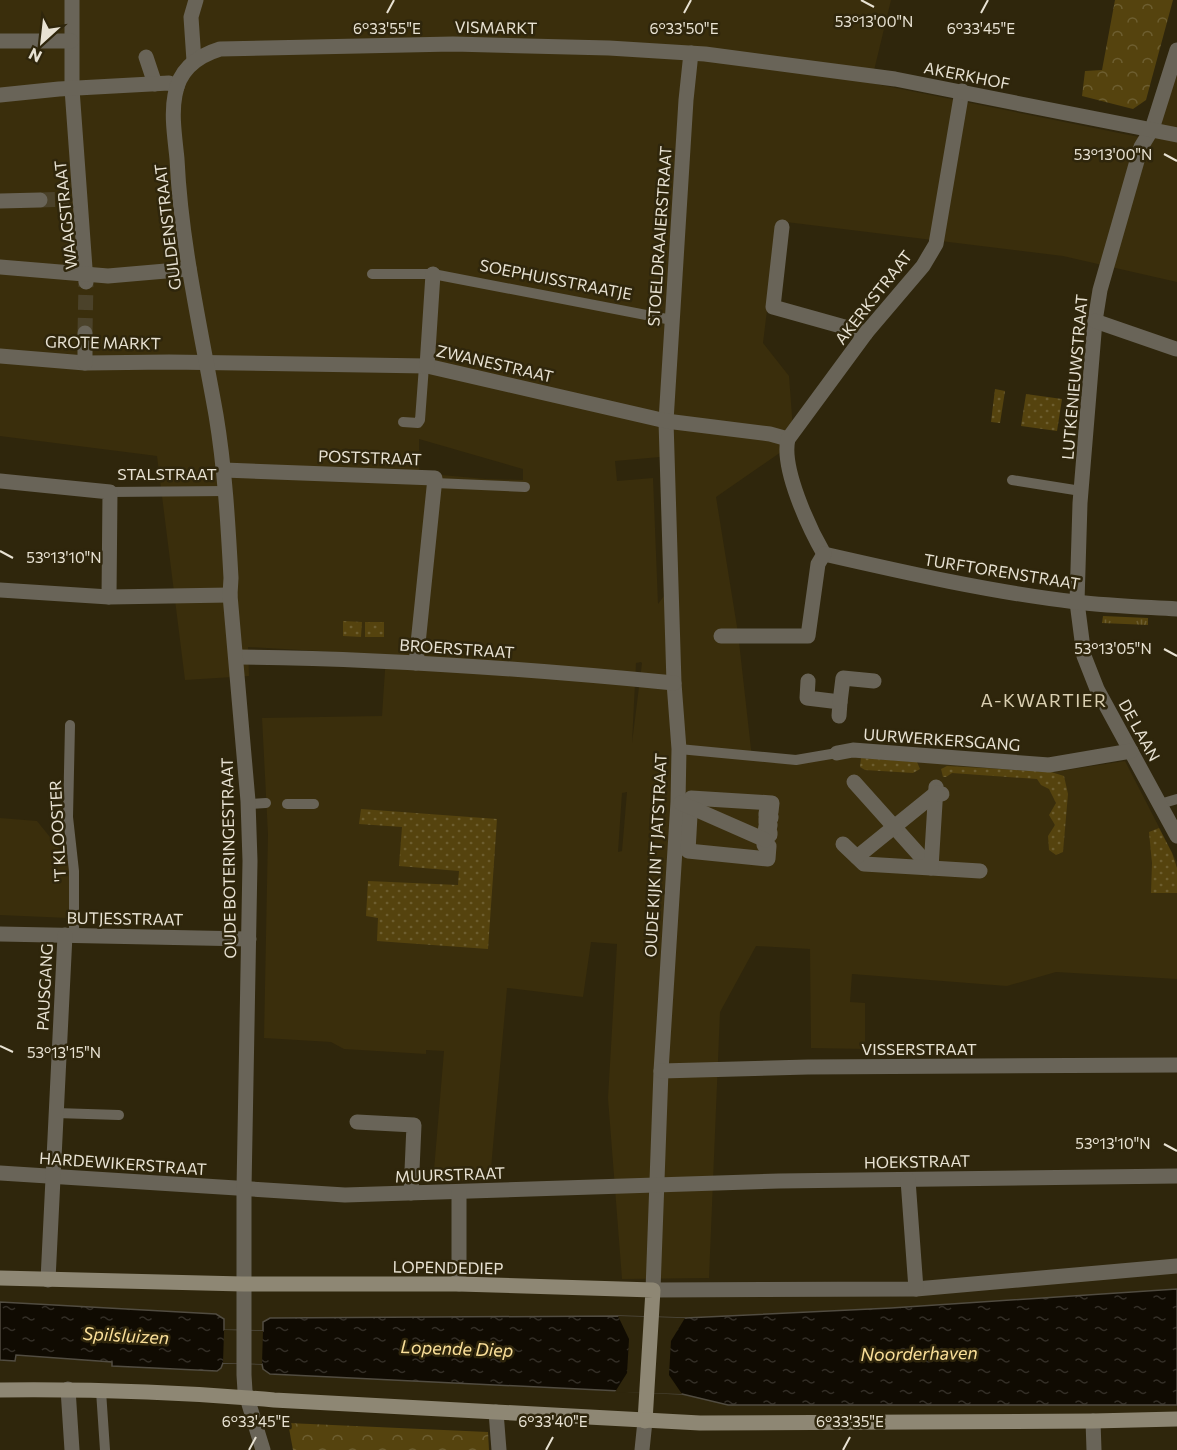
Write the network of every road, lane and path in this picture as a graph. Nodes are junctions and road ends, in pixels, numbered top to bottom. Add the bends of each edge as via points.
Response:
1 (72, 0) edge
2 (196, 0) edge
3 (0, 41) edge
4 (71, 41) junction
5 (1177, 50) edge
6 (691, 53) junction
7 (146, 57) dead end
8 (194, 61) junction
9 (155, 84) junction
10 (177, 87) junction
11 (72, 89) junction
12 (962, 92) junction
13 (0, 95) edge
14 (1152, 129) junction
15 (1177, 135) edge
16 (40, 200) tunnel mouth
17 (0, 201) edge
18 (783, 227) dead end
19 (0, 267) edge
20 (189, 269) junction
21 (372, 274) dead end
22 (433, 274) junction
23 (86, 278) junction
24 (672, 320) junction
25 (1095, 321) junction
26 (85, 333) tunnel mouth
27 (866, 333) junction
28 (1176, 349) edge
29 (0, 356) edge
30 (206, 362) junction
31 (85, 363) junction
32 (425, 366) junction
33 (666, 421) junction
34 (403, 422) dead end
35 (788, 439) junction
36 (224, 470) junction
37 (1012, 480) dead end
38 (0, 481) edge
39 (435, 483) junction
40 (525, 488) dead end
41 (225, 491) junction
42 (1081, 491) junction
43 (110, 492) junction
44 (824, 554) junction
45 (0, 590) edge
46 (230, 596) junction
47 (109, 597) junction
48 (1077, 602) junction
49 (1177, 609) edge
50 (721, 636) dead end
51 (237, 657) junction
52 (416, 663) junction
53 (808, 681) dead end
54 (874, 681) dead end
55 (674, 683) junction
56 (70, 725) dead end
57 (679, 749) junction
58 (1131, 751) junction
59 (837, 753) joint
60 (854, 782) dead end
61 (1177, 799) edge
62 (266, 803) dead end
63 (248, 804) junction
64 (287, 804) dead end
65 (314, 804) dead end
66 (1160, 804) junction
67 (684, 805) junction
68 (894, 827) junction
69 (1177, 836) edge
70 (765, 840) junction
71 (843, 844) dead end
72 (857, 858) junction
73 (931, 868) junction
74 (980, 871) dead end
75 (0, 934) edge
76 (69, 935) junction
77 (249, 939) junction
78 (1177, 1065) edge
79 (661, 1071) junction
80 (56, 1113) junction
81 (119, 1115) dead end
82 (357, 1122) dead end
83 (0, 1173) edge
84 (53, 1175) junction
85 (1177, 1176) edge
86 (908, 1180) junction
87 (658, 1186) junction
88 (244, 1189) junction
89 (459, 1192) junction
90 (411, 1193) junction
91 (1177, 1266) edge
92 (0, 1278) edge
93 (48, 1280) junction
94 (243, 1284) junction
95 (459, 1284) junction
96 (916, 1289) junction
97 (653, 1290) junction
98 (68, 1389) junction
99 (0, 1390) edge
100 (101, 1390) junction
101 (247, 1398) junction
102 (496, 1412) junction
103 (1177, 1419) edge
104 (645, 1421) junction
105 (1093, 1421) junction
106 (72, 1450) edge
107 (105, 1450) edge
108 (263, 1450) edge
109 (499, 1450) edge
110 (642, 1450) edge
111 (1094, 1450) edge

1 - 4 street, WAAGSTRAAT
2 - 8 street via 191,17
3 - 4 street
4 - 11 street, WAAGSTRAAT
5 - 14 street
6 - 8 street, VISMARKT via 531,45 376,44 220,49
6 - 12 street, AKERKHOF
6 - 24 street, STOELDRAAIERSTRAAT
7 - 9 street
8 - 10 street
9 - 10 street
9 - 11 street
10 - 20 street, GULDENSTRAAT via 174,96 178,183
11 - 13 street
11 - 23 street, WAAGSTRAAT via 74,199
12 - 14 street, AKERKHOF
12 - 27 street, AKERKSTRAAT via 936,244 923,266
14 - 15 street, AKERKHOF
14 - 25 street, LUTKENIEUWSTRAAT via 1141,147 1132,177
16 - 17 street
18 - 27 street via 773,306
19 - 23 street
20 - 23 street, WAAGSTRAAT
20 - 30 street, GULDENSTRAAT
21 - 22 lane, SOEPHUISSTRAATJE
22 - 24 lane, SOEPHUISSTRAATJE
22 - 32 street
24 - 33 street, STOELDRAAIERSTRAAT
25 - 28 street
25 - 42 street, LUTKENIEUWSTRAAT
26 - 31 street
27 - 35 street, AKERKSTRAAT
29 - 31 street, GROTE MARKT
30 - 31 street, GROTE MARKT
30 - 32 street, ZWANESTRAAT
30 - 36 street, OUDE BOTERINGESTRAAT
32 - 33 street, ZWANESTRAAT
32 - 34 lane via 420,420
33 - 35 street, ZWANESTRAAT
33 - 55 street, OUDE KIJK IN 'T JATSTRAAT
35 - 44 street via 787,463 810,530
36 - 39 street, POSTSTRAAT via 435,478
36 - 41 street, OUDE BOTERINGESTRAAT
37 - 42 lane
38 - 43 street, STALSTRAAT
39 - 40 lane
39 - 52 street, POSTSTRAAT
41 - 43 lane, STALSTRAAT
41 - 46 street, OUDE BOTERINGESTRAAT
42 - 48 street, LUTKENIEUWSTRAAT
43 - 47 street, STALSTRAAT
44 - 48 street, TURFTORENSTRAAT via 925,578
44 - 50 street via 818,564 808,636
45 - 47 street
46 - 47 street
46 - 51 street, OUDE BOTERINGESTRAAT
48 - 49 street, TURFTORENSTRAAT
48 - 58 street, DE LAAN via 1084,656
51 - 52 street, BROERSTRAAT
51 - 63 street, OUDE BOTERINGESTRAAT
52 - 55 street, BROERSTRAAT
53 - 54 street via 807,698 840,709 843,678
55 - 57 street, OUDE KIJK IN 'T JATSTRAAT
56 - 76 lane, 'T KLOOSTER via 68,817 74,871
57 - 59 lane, UURWERKERSGANG via 796,760
57 - 67 street, OUDE KIJK IN 'T JATSTRAAT
58 - 59 street, UURWERKERSGANG via 1049,765 853,750
58 - 66 street, DE LAAN
60 - 68 street
61 - 66 lane
62 - 63 lane
63 - 77 street, OUDE BOTERINGESTRAAT
64 - 65 lane
66 - 69 street, DE LAAN
67 - 70 street
67 - 70 street via 688,851 768,859 769,846 764,845
67 - 70 street via 690,798 772,803 771,812 766,813 771,818 766,818 770,826 766,826 765,832 770,835 765,834
67 - 79 street, OUDE KIJK IN 'T JATSTRAAT
68 - 72 street
68 - 73 street
68 - 73 street via 939,791
71 - 72 street
72 - 73 street via 864,864
73 - 74 street
75 - 76 street, BUTJESSTRAAT
76 - 77 street, BUTJESSTRAAT
76 - 80 street, PAUSGANG
77 - 88 street, OUDE BOTERINGESTRAAT
78 - 79 street, VISSERSTRAAT via 830,1066
79 - 87 street, OUDE KIJK IN 'T JATSTRAAT
80 - 81 lane
80 - 84 street, PAUSGANG
82 - 90 street via 414,1125
83 - 84 street, HARDEWIKERSTRAAT
84 - 88 street, HARDEWIKERSTRAAT
84 - 93 street, PAUSGANG
85 - 86 street, HOEKSTRAAT
86 - 87 street, HOEKSTRAAT
86 - 96 street
87 - 89 street, MUURSTRAAT
87 - 97 street, OUDE KIJK IN 'T JATSTRAAT
88 - 90 street, MUURSTRAAT via 345,1195
88 - 94 street, OUDE BOTERINGESTRAAT
89 - 90 street, MUURSTRAAT
89 - 95 street
91 - 96 street
92 - 93 street
93 - 94 street
94 - 95 street, LOPENDEDIEP
94 - 101 street, OUDE BOTERINGESTRAAT
95 - 97 street, LOPENDEDIEP
96 - 97 street
97 - 104 street
98 - 99 street
98 - 100 street
98 - 106 street
100 - 101 street
100 - 107 lane
101 - 102 street
101 - 108 street, OUDE BOTERINGESTRAAT
102 - 104 street
102 - 109 street
103 - 105 street
104 - 105 street
104 - 110 street
105 - 111 street

